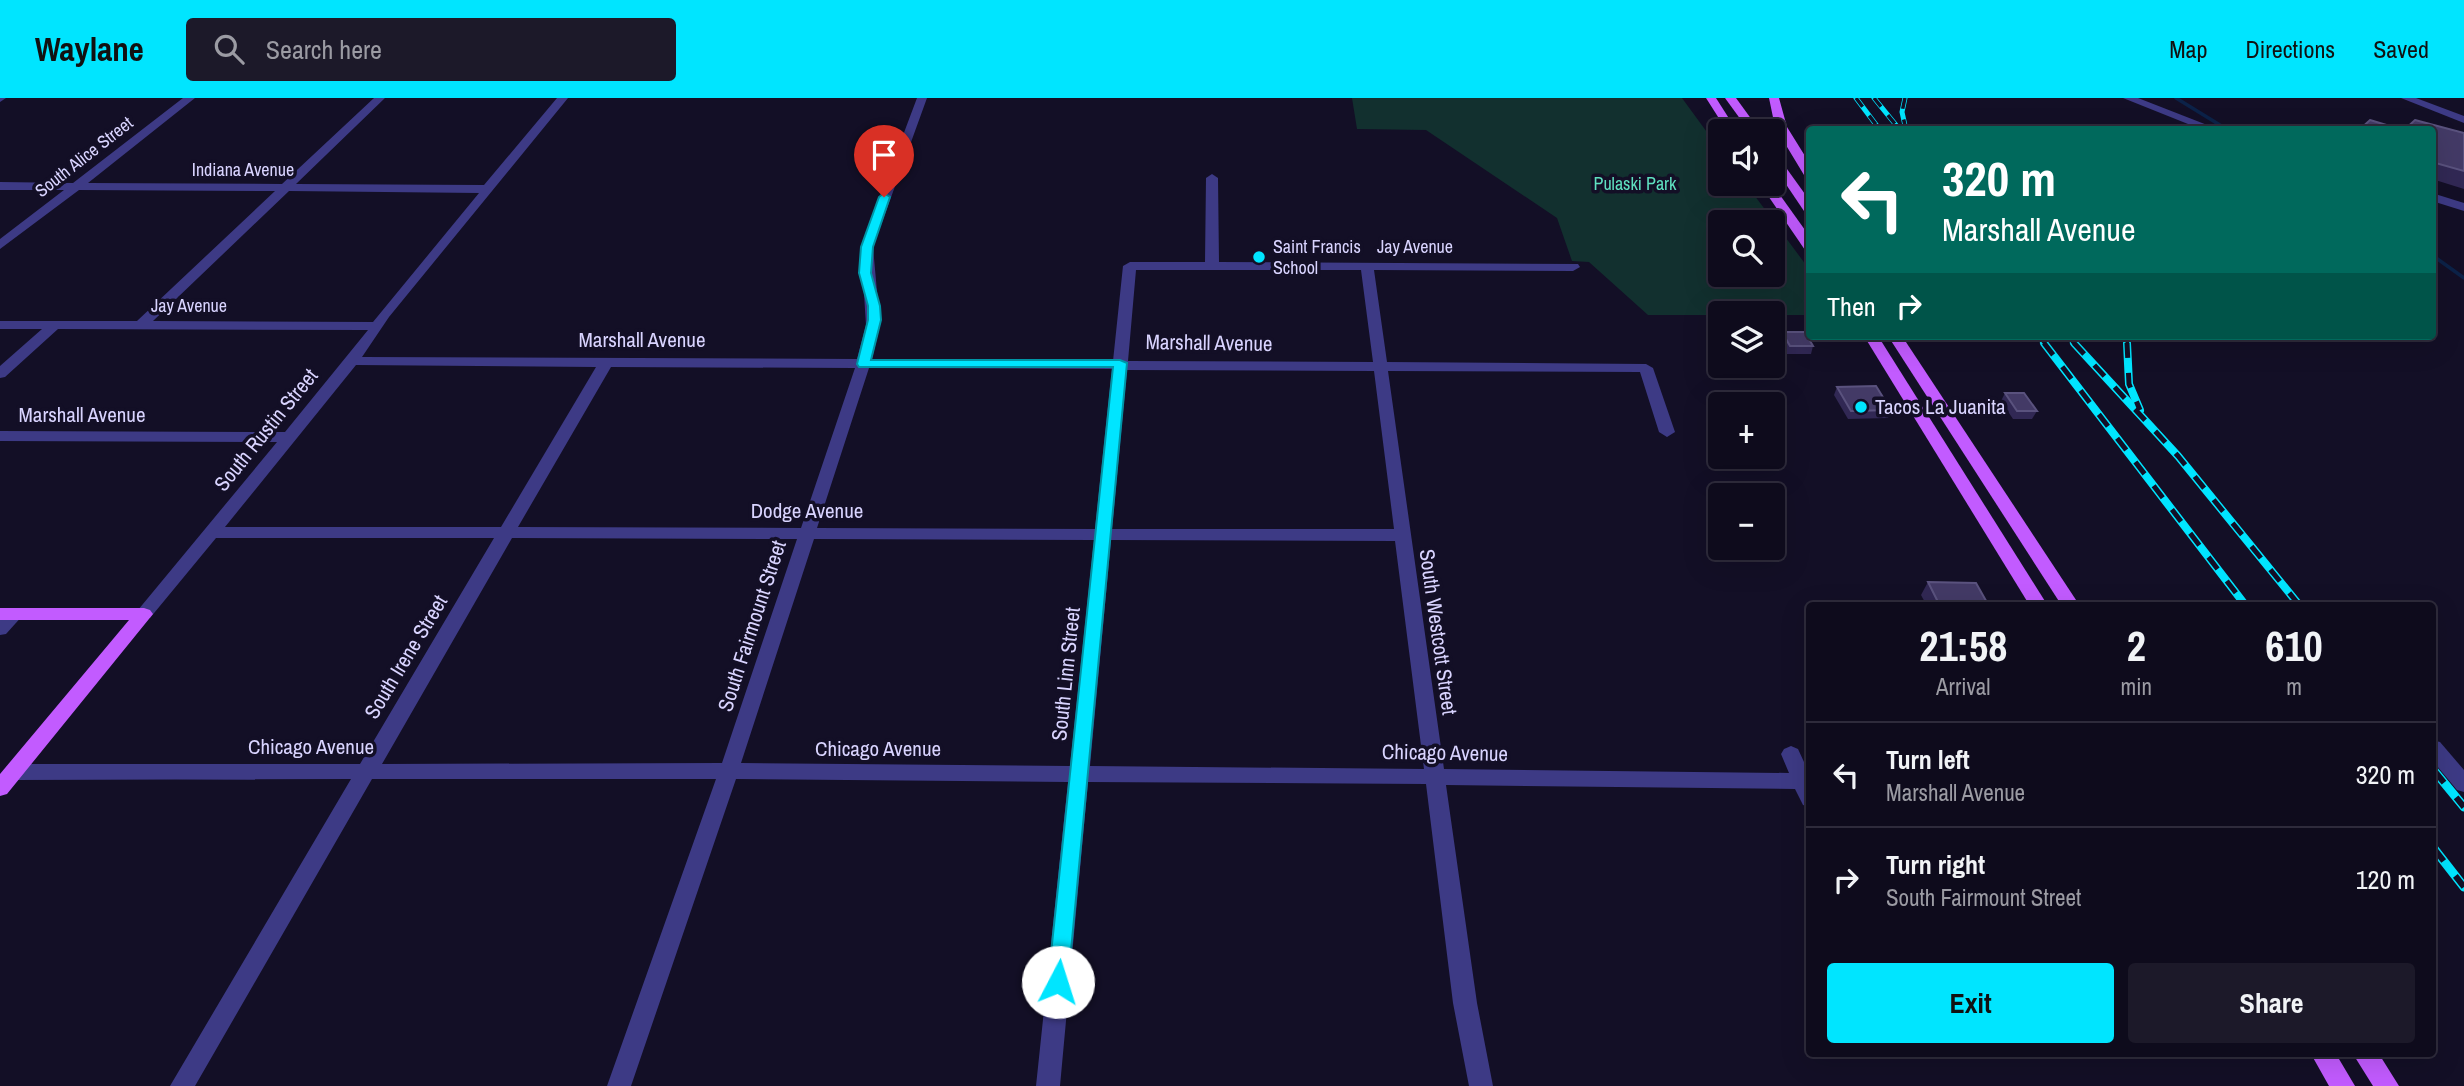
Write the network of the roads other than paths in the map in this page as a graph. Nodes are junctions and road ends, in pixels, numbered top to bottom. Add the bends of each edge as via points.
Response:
1 (190, 98) edge
2 (380, 98) edge
3 (562, 98) edge
4 (922, 98) edge
5 (1711, 98) edge
6 (1730, 98) edge
7 (1774, 98) edge
8 (2128, 98) edge
9 (2406, 98) edge
10 (1724, 119) edge
11 (1746, 119) edge
12 (2464, 120) edge
13 (2204, 126) edge
14 (1806, 168) edge
15 (1785, 175) edge
16 (1212, 178) dead end
17 (0, 187) edge
18 (73, 187) junction
19 (285, 188) junction
20 (485, 189) junction
21 (1774, 196) edge
22 (2436, 198) edge
23 (1806, 205) edge
24 (2464, 207) edge
25 (1806, 241) edge
26 (0, 245) edge
27 (1130, 266) joint
28 (1212, 266) junction
29 (1367, 266) junction
30 (1573, 267) dead end
31 (0, 325) edge
32 (55, 325) junction
33 (141, 325) junction
34 (378, 326) junction
35 (1873, 340) edge
36 (1898, 340) edge
37 (352, 361) junction
38 (607, 361) junction
39 (1120, 363) junction
40 (864, 364) junction
41 (1380, 366) junction
42 (0, 374) edge
43 (1667, 432) dead end
44 (0, 436) edge
45 (290, 437) junction
46 (212, 532) junction
47 (506, 533) junction
48 (806, 534) junction
49 (1102, 535) junction
50 (1403, 536) junction
51 (2037, 602) edge
52 (2068, 602) edge
53 (7, 614) edge
54 (145, 614) junction
55 (0, 629) edge
56 (2436, 751) edge
57 (1791, 754) dead end
58 (366, 770) junction
59 (729, 771) junction
60 (14, 772) junction
61 (1078, 773) junction
62 (1435, 775) junction
63 (2464, 784) edge
64 (0, 788) edge
65 (1806, 790) edge
66 (2324, 1057) edge
67 (2367, 1057) edge
68 (182, 1086) edge
69 (619, 1086) edge
70 (1048, 1086) edge
71 (1481, 1086) edge
72 (2343, 1086) edge
73 (2387, 1086) edge

1 - 18 street, South Alice Street
2 - 19 street
3 - 20 street, South Rustin Street
4 - 40 street, South Fairmount Street via 867,247 865,273 874,320
5 - 10 main road
6 - 11 main road
7 - 14 main road via 1781,127
8 - 13 street
9 - 12 street
15 - 23 main road
16 - 28 street
17 - 18 street, Indiana Avenue
18 - 19 street, Indiana Avenue
18 - 26 street, South Alice Street
19 - 20 street, Indiana Avenue
19 - 33 street
20 - 34 street, South Rustin Street
21 - 25 main road
22 - 24 street
27 - 28 street, Jay Avenue
27 - 39 street, South Linn Street
28 - 29 street, Jay Avenue
29 - 30 street, Jay Avenue
29 - 41 street, South Westcott Street
31 - 32 street, Jay Avenue
32 - 33 street, Jay Avenue
32 - 42 street
33 - 34 street, Jay Avenue
34 - 37 street, South Rustin Street
35 - 51 main road
36 - 52 main road
37 - 38 street, Marshall Avenue
37 - 45 street, South Rustin Street
38 - 40 street, Marshall Avenue
38 - 47 street, South Irene Street
39 - 40 street, Marshall Avenue
39 - 41 street, Marshall Avenue
39 - 49 street, South Linn Street
40 - 48 street, South Fairmount Street
41 - 43 street, Marshall Avenue via 1646,368
41 - 50 street, South Westcott Street
44 - 45 street, Marshall Avenue
45 - 46 street, South Rustin Street
46 - 47 street, Dodge Avenue
46 - 54 street, South Rustin Street
47 - 48 street, Dodge Avenue
47 - 58 street, South Irene Street
48 - 49 street, Dodge Avenue
48 - 59 street, South Fairmount Street
49 - 50 street, Dodge Avenue
49 - 61 street, South Linn Street
50 - 62 street, South Westcott Street
53 - 54 main road
53 - 55 street
54 - 60 main road, South Rustin Street
56 - 63 street
57 - 65 street
58 - 59 street, Chicago Avenue
58 - 60 street, Chicago Avenue
58 - 68 street, South Irene Street
59 - 61 street, Chicago Avenue
59 - 69 street, South Fairmount Street
60 - 64 main road, South Rustin Street
61 - 62 street, Chicago Avenue
61 - 70 street, South Linn Street
62 - 65 street, Chicago Avenue via 1742,779
62 - 71 street, South Westcott Street via 1465,1003
66 - 72 main road
67 - 73 main road

